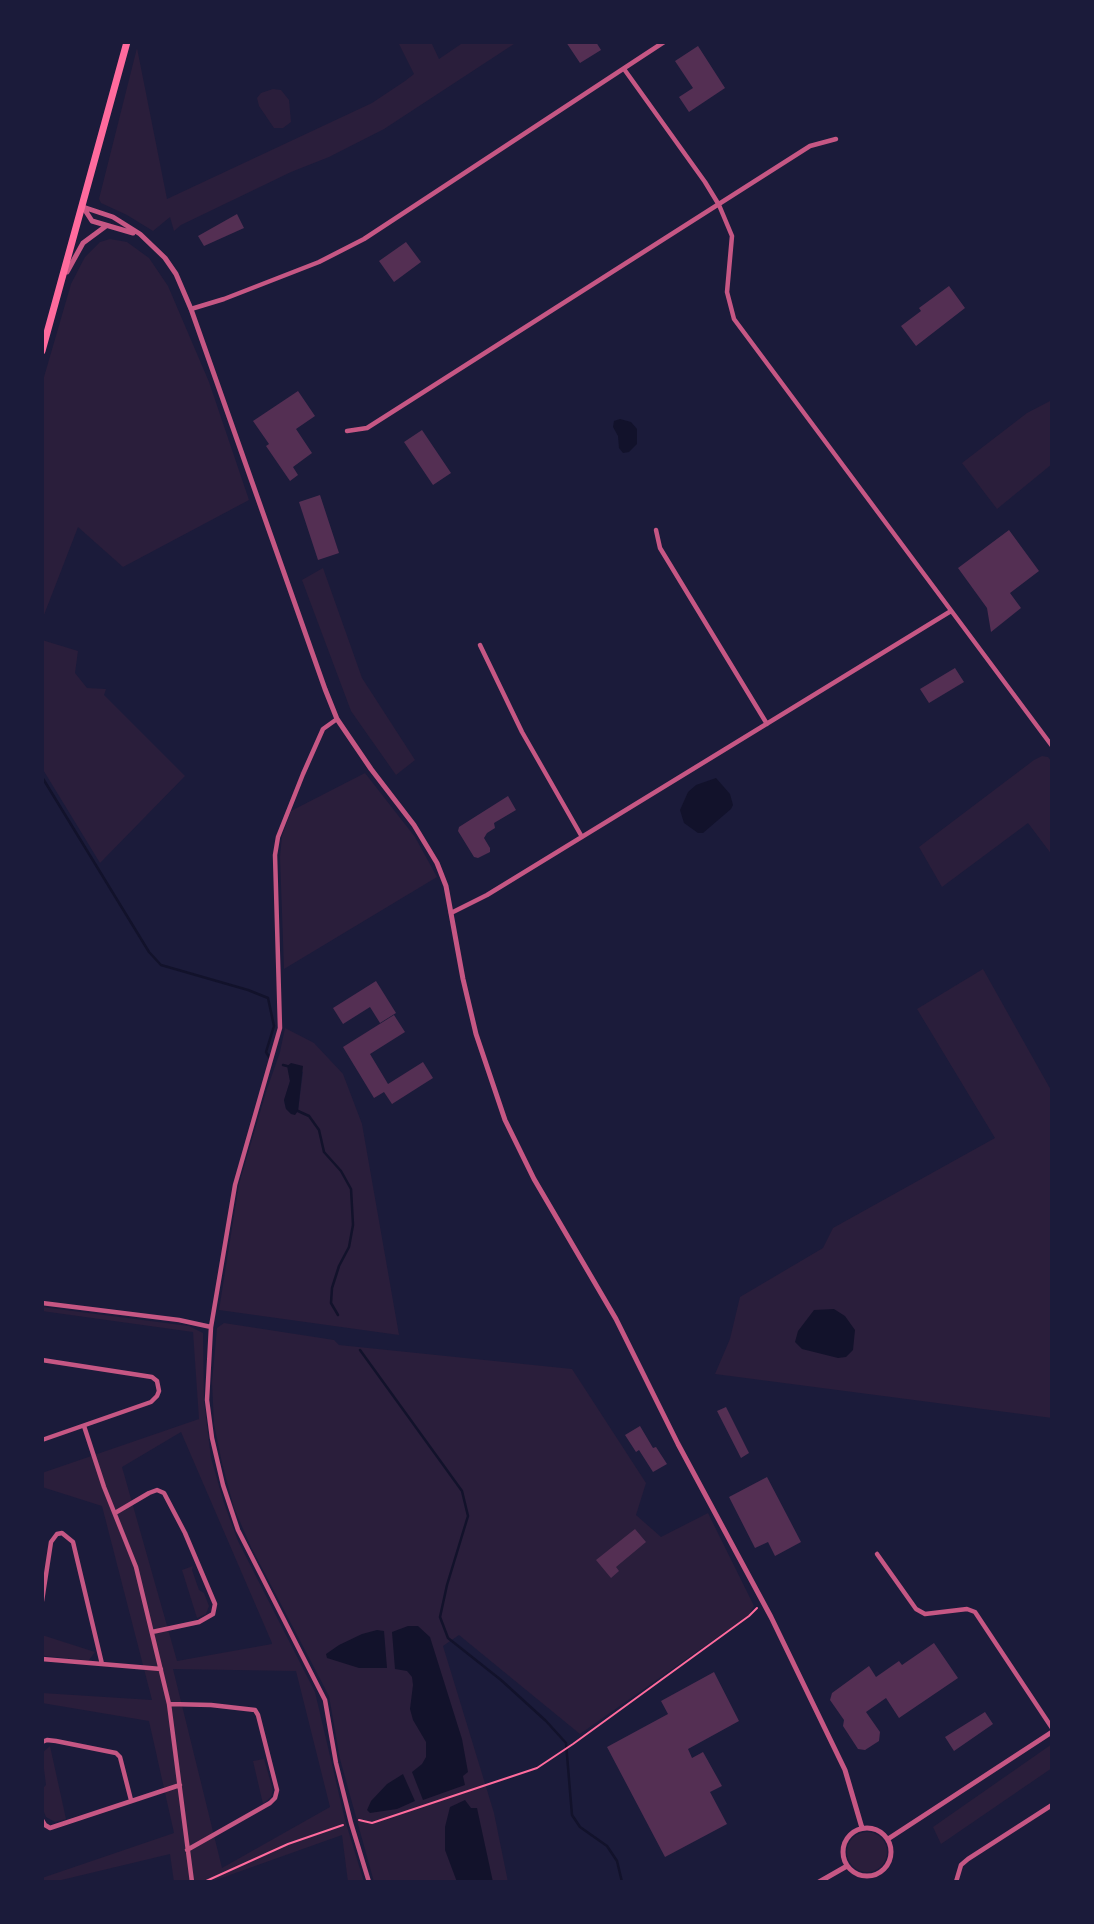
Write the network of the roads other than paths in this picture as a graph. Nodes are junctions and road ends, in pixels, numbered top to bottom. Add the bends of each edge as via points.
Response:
1 (127, 42) edge
2 (664, 42) edge
3 (624, 69) junction
4 (836, 139) dead end
5 (719, 205) junction
6 (83, 207) junction
7 (106, 226) junction
8 (140, 234) junction
9 (62, 281) junction
10 (191, 309) junction
11 (42, 351) edge
12 (347, 431) dead end
13 (656, 530) dead end
14 (951, 611) junction
15 (480, 645) dead end
16 (337, 719) junction
17 (767, 724) junction
18 (1052, 746) edge
19 (582, 836) junction
20 (451, 913) junction
21 (42, 1303) edge
22 (211, 1327) junction
23 (42, 1360) edge
24 (84, 1426) junction
25 (42, 1440) edge
26 (115, 1513) junction
27 (877, 1554) dead end
28 (42, 1601) edge
29 (152, 1632) junction
30 (42, 1658) edge
31 (102, 1664) junction
32 (161, 1669) junction
33 (169, 1704) junction
34 (1052, 1730) edge
35 (42, 1742) edge
36 (180, 1785) junction
37 (131, 1800) junction
38 (1052, 1805) edge
39 (42, 1820) edge
40 (862, 1828) junction
41 (888, 1839) junction
42 (187, 1850) junction
43 (847, 1866) junction
44 (875, 1879) edge
45 (192, 1882) edge
46 (369, 1882) edge
47 (819, 1882) edge
48 (956, 1882) edge

1 - 6 main road
2 - 3 street
3 - 5 street
3 - 10 street via 364,239 296,272
4 - 5 street via 810,146
5 - 12 street via 367,428
5 - 14 street via 732,236 727,292 734,319
6 - 7 street via 92,221
6 - 8 street
6 - 9 main road
7 - 8 street
7 - 9 street via 83,243
8 - 10 street via 176,274
9 - 11 main road
10 - 16 street
13 - 17 street via 660,548
14 - 17 street
14 - 18 street
15 - 19 street via 522,732
16 - 20 street via 429,848 446,886
16 - 22 street via 323,729 278,837 280,1028 235,1185
17 - 19 street
19 - 20 street
20 - 40 street via 476,1034 505,1120 764,1604 840,1759
21 - 22 street
22 - 46 street via 208,1400 223,1485 254,1565 325,1700 336,1763
23 - 24 street via 157,1381 159,1391 150,1402
24 - 25 street
24 - 26 street
26 - 29 street via 136,1567
26 - 29 street via 149,1493 164,1493 215,1604 214,1614 200,1622
27 - 34 street via 916,1609 925,1614 975,1612
28 - 31 street via 51,1542 62,1534 73,1542
29 - 32 street
30 - 31 street
31 - 32 street
32 - 33 street
33 - 36 street
33 - 42 street via 255,1710 277,1790 270,1803
34 - 41 street
35 - 37 street via 116,1753
36 - 37 street
36 - 42 street
37 - 39 street via 50,1828
38 - 48 street via 968,1859
40 - 41 street via 877,1829
40 - 43 street via 844,1843
41 - 44 street via 890,1860
42 - 45 street
43 - 44 street
43 - 47 street

